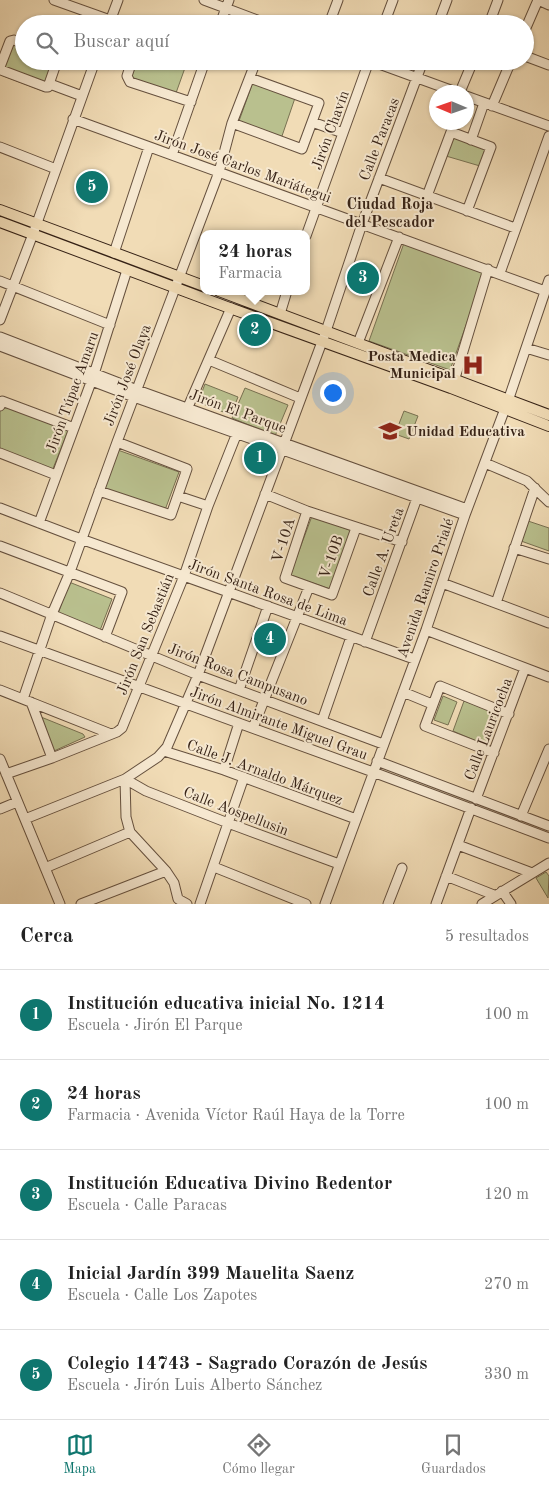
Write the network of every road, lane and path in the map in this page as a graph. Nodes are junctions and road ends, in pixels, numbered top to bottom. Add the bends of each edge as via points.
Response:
1 (54, 0) edge
2 (118, 0) edge
3 (204, 0) edge
4 (338, 0) edge
5 (393, 0) edge
6 (446, 0) edge
7 (498, 0) edge
8 (538, 0) edge
9 (228, 5) edge
10 (549, 5) edge
11 (92, 15) edge
12 (113, 15) edge
13 (249, 15) edge
14 (332, 15) edge
15 (387, 15) edge
16 (441, 15) edge
17 (492, 15) edge
18 (532, 15) edge
19 (15, 40) edge
20 (534, 59) edge
21 (0, 65) edge
22 (549, 65) edge
23 (55, 70) edge
24 (91, 70) edge
25 (130, 70) edge
26 (202, 70) edge
27 (253, 70) edge
28 (367, 70) edge
29 (395, 70) edge
30 (420, 70) edge
31 (469, 70) edge
32 (506, 70) edge
33 (250, 78) junction
34 (417, 78) junction
35 (50, 84) junction
36 (436, 85) edge
37 (463, 85) edge
38 (82, 96) junction
39 (474, 99) edge
40 (191, 102) junction
41 (488, 104) junction
42 (73, 119) junction
43 (312, 122) junction
44 (232, 123) junction
45 (549, 126) edge
46 (343, 133) junction
47 (549, 136) edge
48 (470, 140) junction
49 (149, 147) junction
50 (0, 148) edge
51 (172, 155) junction
52 (56, 169) junction
53 (218, 172) junction
54 (379, 178) junction
55 (427, 196) junction
56 (316, 208) junction
57 (0, 210) edge
58 (467, 211) junction
59 (0, 222) edge
60 (36, 224) junction
61 (362, 224) junction
62 (515, 228) junction
63 (308, 230) edge
64 (33, 234) junction
65 (399, 237) junction
66 (114, 253) junction
67 (488, 269) junction
68 (127, 270) junction
69 (500, 273) junction
70 (180, 277) junction
71 (549, 280) edge
72 (0, 281) edge
73 (200, 284) edge
74 (13, 286) junction
75 (174, 288) junction
76 (545, 291) junction
77 (229, 295) edge
78 (287, 295) edge
79 (231, 308) junction
80 (280, 314) junction
81 (0, 320) edge
82 (110, 325) junction
83 (324, 336) junction
84 (0, 337) edge
85 (358, 343) junction
86 (0, 346) edge
87 (526, 348) junction
88 (549, 355) edge
89 (209, 360) junction
90 (93, 378) junction
91 (455, 378) junction
92 (136, 393) junction
93 (300, 398) junction
94 (508, 404) junction
95 (0, 406) edge
96 (188, 407) junction
97 (549, 414) edge
98 (549, 426) edge
99 (74, 428) junction
100 (237, 433) junction
101 (117, 442) junction
102 (283, 445) junction
103 (0, 453) edge
104 (485, 463) junction
105 (56, 475) junction
106 (535, 488) junction
107 (99, 491) junction
108 (265, 494) junction
109 (178, 496) junction
110 (417, 498) junction
111 (549, 502) edge
112 (208, 506) junction
113 (0, 508) edge
114 (307, 511) junction
115 (466, 512) junction
116 (39, 523) junction
117 (356, 528) junction
118 (82, 539) junction
119 (402, 542) junction
120 (0, 546) edge
121 (514, 548) junction
122 (547, 557) edge
123 (70, 572) junction
124 (184, 576) junction
125 (442, 583) junction
126 (309, 587) junction
127 (228, 592) junction
128 (0, 593) edge
129 (496, 604) junction
130 (268, 606) junction
131 (52, 614) junction
132 (298, 617) junction
133 (549, 623) edge
134 (426, 630) junction
135 (0, 636) edge
136 (351, 636) junction
137 (105, 637) junction
138 (365, 642) junction
139 (39, 650) junction
140 (152, 655) junction
141 (414, 659) junction
142 (525, 668) junction
143 (198, 675) junction
144 (549, 677) edge
145 (139, 687) junction
146 (0, 690) edge
147 (239, 690) junction
148 (403, 692) junction
149 (27, 700) junction
150 (263, 700) junction
151 (186, 704) junction
152 (432, 704) junction
153 (509, 714) junction
154 (322, 721) junction
155 (240, 723) junction
156 (253, 728) junction
157 (111, 734) junction
158 (383, 744) junction
159 (549, 748) edge
160 (164, 751) junction
161 (494, 753) junction
162 (52, 758) junction
163 (0, 759) edge
164 (377, 761) junction
165 (224, 770) junction
166 (374, 772) junction
167 (544, 773) edge
168 (6, 774) junction
169 (244, 777) junction
170 (125, 779) junction
171 (476, 799) junction
172 (18, 802) junction
173 (471, 808) junction
174 (0, 809) edge
175 (521, 816) junction
176 (25, 819) junction
177 (356, 819) junction
178 (228, 823) junction
179 (549, 826) edge
180 (130, 832) junction
181 (549, 838) edge
182 (458, 845) junction
183 (549, 863) edge
184 (339, 864) junction
185 (214, 867) junction
186 (45, 868) junction
187 (402, 868) dead end
188 (166, 871) junction
189 (532, 873) junction
190 (446, 876) junction
191 (498, 893) junction
192 (60, 904) edge
193 (81, 904) edge
194 (187, 904) edge
195 (200, 904) edge
196 (306, 904) edge
197 (325, 904) edge
198 (388, 904) edge
199 (436, 904) edge
200 (482, 904) edge
201 (511, 904) edge

1 - 11 street
2 - 12 street
3 - 9 street
4 - 14 street
5 - 15 street
6 - 16 street
7 - 17 street
8 - 10 street
8 - 18 street
9 - 13 street
19 - 21 street via 10,41
20 - 22 street
21 - 35 street via 2,70 46,87
23 - 35 street
24 - 38 street
25 - 40 street via 130,82
26 - 40 street
27 - 33 street, Jirón José Olaya
28 - 46 street, Jirón Chavín
29 - 34 street
30 - 34 street, Calle Paracas
31 - 37 street
32 - 41 street
33 - 43 street via 319,104
33 - 44 street, Jirón José Olaya
34 - 36 street
34 - 54 street, Calle Paracas
35 - 38 street
38 - 42 street
39 - 41 street
40 - 51 street
41 - 45 street
41 - 48 street
42 - 49 street, Jirón José Carlos Mariátegui
42 - 52 street
43 - 44 street via 302,149
43 - 46 street
44 - 53 street, Jirón José Olaya
46 - 56 street, Jirón Chavín
47 - 62 street
48 - 55 street via 451,132
48 - 58 street via 492,148
49 - 51 street, Jirón José Carlos Mariátegui
49 - 66 street
50 - 52 street
51 - 53 street, Jirón José Carlos Mariátegui
52 - 60 street
53 - 56 street, Jirón José Carlos Mariátegui
53 - 70 street, Jirón José Olaya
54 - 55 street
54 - 61 street, Calle Paracas
55 - 58 street
56 - 61 street, Jirón José Carlos Mariátegui
56 - 63 street, Jirón Chavín
57 - 60 main road
58 - 62 street
59 - 64 main road
60 - 64 street
60 - 66 main road
61 - 65 street, Jirón José Carlos Mariátegui
61 - 83 street, Calle Paracas
62 - 69 street
64 - 68 main road
64 - 74 street
65 - 67 street, Jirón José Carlos Mariátegui
65 - 85 street
66 - 70 main road
67 - 69 street, Jirón José Carlos Mariátegui
67 - 91 street
68 - 75 main road
68 - 82 street, Jirón Túpac Amaru
69 - 76 street, Jirón José Carlos Mariátegui
70 - 73 main road
70 - 75 street, Jirón José Olaya
71 - 76 street, Avenida Ramiro Prialé
72 - 74 street
74 - 81 street
74 - 82 street
75 - 79 main road
75 - 92 street, Jirón José Olaya
76 - 87 street, Avenida Ramiro Prialé
77 - 80 main road
78 - 80 street
79 - 83 main road
79 - 89 street
80 - 83 main road
82 - 90 street, Jirón Túpac Amaru
83 - 85 main road
83 - 93 street, Calle Paracas
83 - 94 main road
84 - 90 street, Jirón El Parque
85 - 91 main road
86 - 90 street, Jirón El Parque
87 - 88 street
87 - 94 street, Avenida Ramiro Prialé
89 - 93 street
89 - 96 street
90 - 92 street, Jirón El Parque
90 - 99 street, Jirón Túpac Amaru
91 - 94 main road
92 - 96 street, Jirón El Parque
92 - 100 street, Jirón El Parque
92 - 101 street, Jirón José Olaya
93 - 102 street, Calle Paracas
94 - 97 main road
94 - 98 main road
94 - 104 street, Avenida Ramiro Prialé
95 - 99 street via 2,401
96 - 102 street, Jirón El Parque
99 - 105 street, Jirón Túpac Amaru
100 - 102 street, Jirón El Parque
100 - 112 street, Jirón San Sebastián
101 - 107 street, Jirón José Olaya
101 - 109 street via 187,469
102 - 108 street, Calle Paracas
102 - 110 street, Jirón El Parque
102 - 115 street, Jirón El Parque
103 - 105 street
104 - 106 street via 518,476
104 - 115 street, Avenida Ramiro Prialé
105 - 116 street, Jirón Túpac Amaru
106 - 111 street
106 - 121 street
107 - 109 street via 171,515
107 - 118 street, Jirón José Olaya
108 - 114 street
108 - 127 street, Calle Paracas
109 - 112 street
110 - 115 street, Jirón El Parque
110 - 119 street, Calle A. Ureta
112 - 124 street, Jirón San Sebastián
113 - 116 street, Jirón Santa Rosa de Lima
114 - 117 street
114 - 126 street, V-10A via 285,578
115 - 125 street, Avenida Ramiro Prialé
116 - 118 street, Jirón Santa Rosa de Lima
117 - 119 street
117 - 126 street, V-10B via 332,595
118 - 123 street, Jirón José Olaya
118 - 124 street, Jirón Santa Rosa de Lima
119 - 138 street, Calle A. Ureta
120 - 123 street
121 - 122 street
121 - 129 street
123 - 131 street, Jirón José Olaya
123 - 137 street via 122,592
124 - 127 street, Jirón Santa Rosa de Lima
124 - 140 street, Jirón San Sebastián
125 - 129 street
125 - 134 street, Avenida Ramiro Prialé
126 - 132 street
127 - 130 street, Jirón Santa Rosa de Lima
127 - 143 street, Calle Paracas
128 - 131 street, Jirón Rosa Campusano
129 - 133 street
130 - 132 street, Jirón Santa Rosa de Lima
130 - 147 street
131 - 137 street, Jirón Rosa Campusano
131 - 139 street, Jirón José Olaya
132 - 136 street, Jirón Santa Rosa de Lima
132 - 150 street
134 - 141 street, Avenida Ramiro Prialé
134 - 142 street
135 - 139 street, Jirón Almirante Miguel Grau
136 - 138 street, Jirón Santa Rosa de Lima
136 - 154 street
137 - 140 street, Jirón Rosa Campusano
138 - 141 street, Jirón Santa Rosa de Lima
139 - 145 street, Jirón Almirante Miguel Grau
139 - 149 street, Jirón José Olaya
140 - 143 street, Jirón Rosa Campusano
140 - 145 street, Jirón San Sebastián
141 - 148 street, Avenida Ramiro Prialé
142 - 144 street
142 - 153 street, Calle Lauricocha
143 - 147 street, Jirón Rosa Campusano
143 - 151 street, Calle Paracas
145 - 151 street, Jirón Almirante Miguel Grau
145 - 157 street, Jirón San Sebastián via 122,728
146 - 149 street
147 - 150 street, Jirón Rosa Campusano
148 - 152 street
148 - 158 street, Avenida Ramiro Prialé
149 - 157 street
149 - 162 street
150 - 154 street, Jirón Rosa Campusano
150 - 156 street
151 - 155 street, Jirón Almirante Miguel Grau
151 - 160 street, Calle Paracas
152 - 153 street via 440,686
152 - 161 street via 425,726
153 - 161 street, Calle Lauricocha
154 - 158 street, Jirón Rosa Campusano
155 - 156 street, Jirón Almirante Miguel Grau
155 - 165 street
156 - 166 street, Jirón Almirante Miguel Grau
157 - 162 street, Jirón San Sebastián
158 - 164 street, Avenida Ramiro Prialé
159 - 167 street
160 - 165 street, Calle J. Arnaldo Márquez
160 - 170 street
161 - 171 street, Calle Lauricocha
162 - 168 street, Jirón San Sebastián
163 - 168 street
164 - 166 street, Avenida Ramiro Prialé
164 - 171 street, Jirón Almirante Miguel Grau
165 - 169 street, Calle J. Arnaldo Márquez
166 - 173 street, Jirón Almirante Miguel Grau
166 - 177 street, Avenida Ramiro Prialé
167 - 175 street
168 - 172 street
169 - 177 street, Calle J. Arnaldo Márquez
169 - 178 street
170 - 176 street
170 - 178 street, Calle Aospellusin via 146,791
170 - 180 street via 126,817
171 - 175 street, Jirón Almirante Miguel Grau
172 - 174 street
172 - 176 street
173 - 181 street, Jirón Almirante Miguel Grau
173 - 182 street
175 - 179 street, Jirón Almirante Miguel Grau
176 - 186 street
177 - 184 street, Avenida Ramiro Prialé
178 - 184 street, Calle Aospellusin
178 - 185 street
180 - 186 street
180 - 188 street
182 - 189 street
182 - 190 street
183 - 189 street
184 - 197 street, Avenida Ramiro Prialé
185 - 195 street
185 - 196 street
186 - 192 street
187 - 198 street
188 - 193 street
188 - 194 street via 174,883 178,899
189 - 191 street
190 - 191 street
190 - 199 street
191 - 200 street
191 - 201 street

